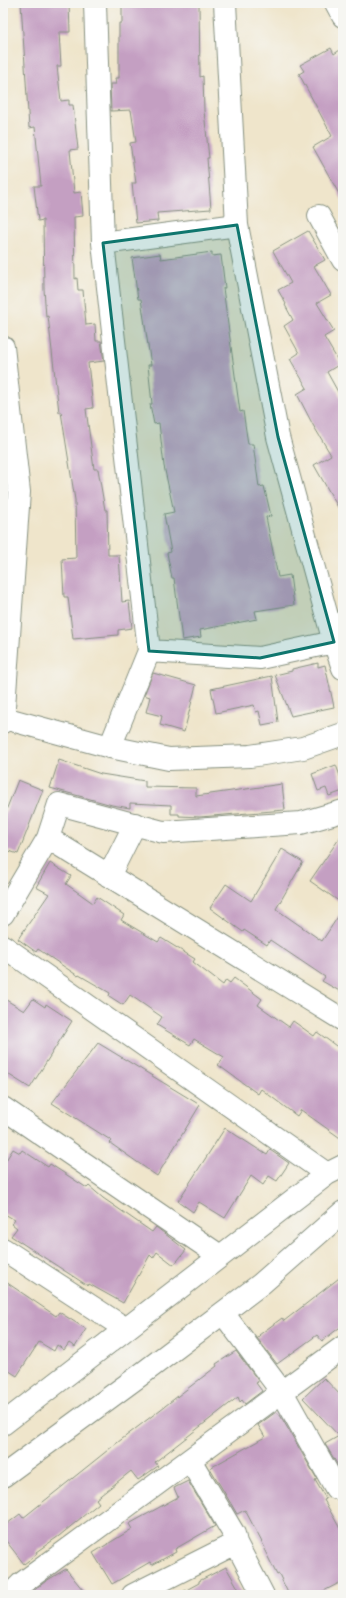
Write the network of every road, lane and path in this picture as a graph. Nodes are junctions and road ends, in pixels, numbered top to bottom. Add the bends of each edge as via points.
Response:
1 (95, 3) edge
2 (225, 3) edge
3 (336, 3) edge
4 (343, 16) edge
5 (319, 216) dead end
6 (237, 225) junction
7 (103, 243) junction
8 (343, 260) edge
9 (3, 347) edge
10 (334, 642) junction
11 (149, 651) junction
12 (343, 668) edge
13 (4, 720) edge
14 (343, 734) edge
15 (110, 747) junction
16 (343, 811) edge
17 (135, 824) junction
18 (48, 838) junction
19 (109, 876) junction
20 (3, 914) edge
21 (3, 946) edge
22 (343, 1020) edge
23 (3, 1108) edge
24 (335, 1170) edge
25 (343, 1212) edge
26 (3, 1249) edge
27 (220, 1256) junction
28 (223, 1313) junction
29 (126, 1329) junction
30 (343, 1347) edge
31 (282, 1392) junction
32 (6, 1418) edge
33 (190, 1460) junction
34 (3, 1476) edge
35 (341, 1491) edge
36 (236, 1543) junction
37 (10, 1595) edge
38 (133, 1595) edge
39 (262, 1595) edge

1 - 7 street
2 - 6 street
3 - 4 street
5 - 8 street
6 - 7 street
6 - 10 street via 278,437
7 - 11 street
9 - 13 street via 19,492
10 - 11 street via 260,658
10 - 12 street
11 - 15 street
13 - 15 street
14 - 15 street via 303,748 250,756 169,758
16 - 17 street via 301,823 164,832
17 - 18 street via 59,804
17 - 19 street
18 - 19 street
18 - 20 street
19 - 22 street
21 - 24 street
23 - 27 street
24 - 27 street
25 - 28 street via 261,1284
26 - 29 street
27 - 29 street
28 - 31 street
28 - 34 street
29 - 32 street
30 - 31 street
31 - 33 street
31 - 35 street
33 - 36 street via 234,1534
33 - 37 street via 21,1584
36 - 38 street
36 - 39 street

